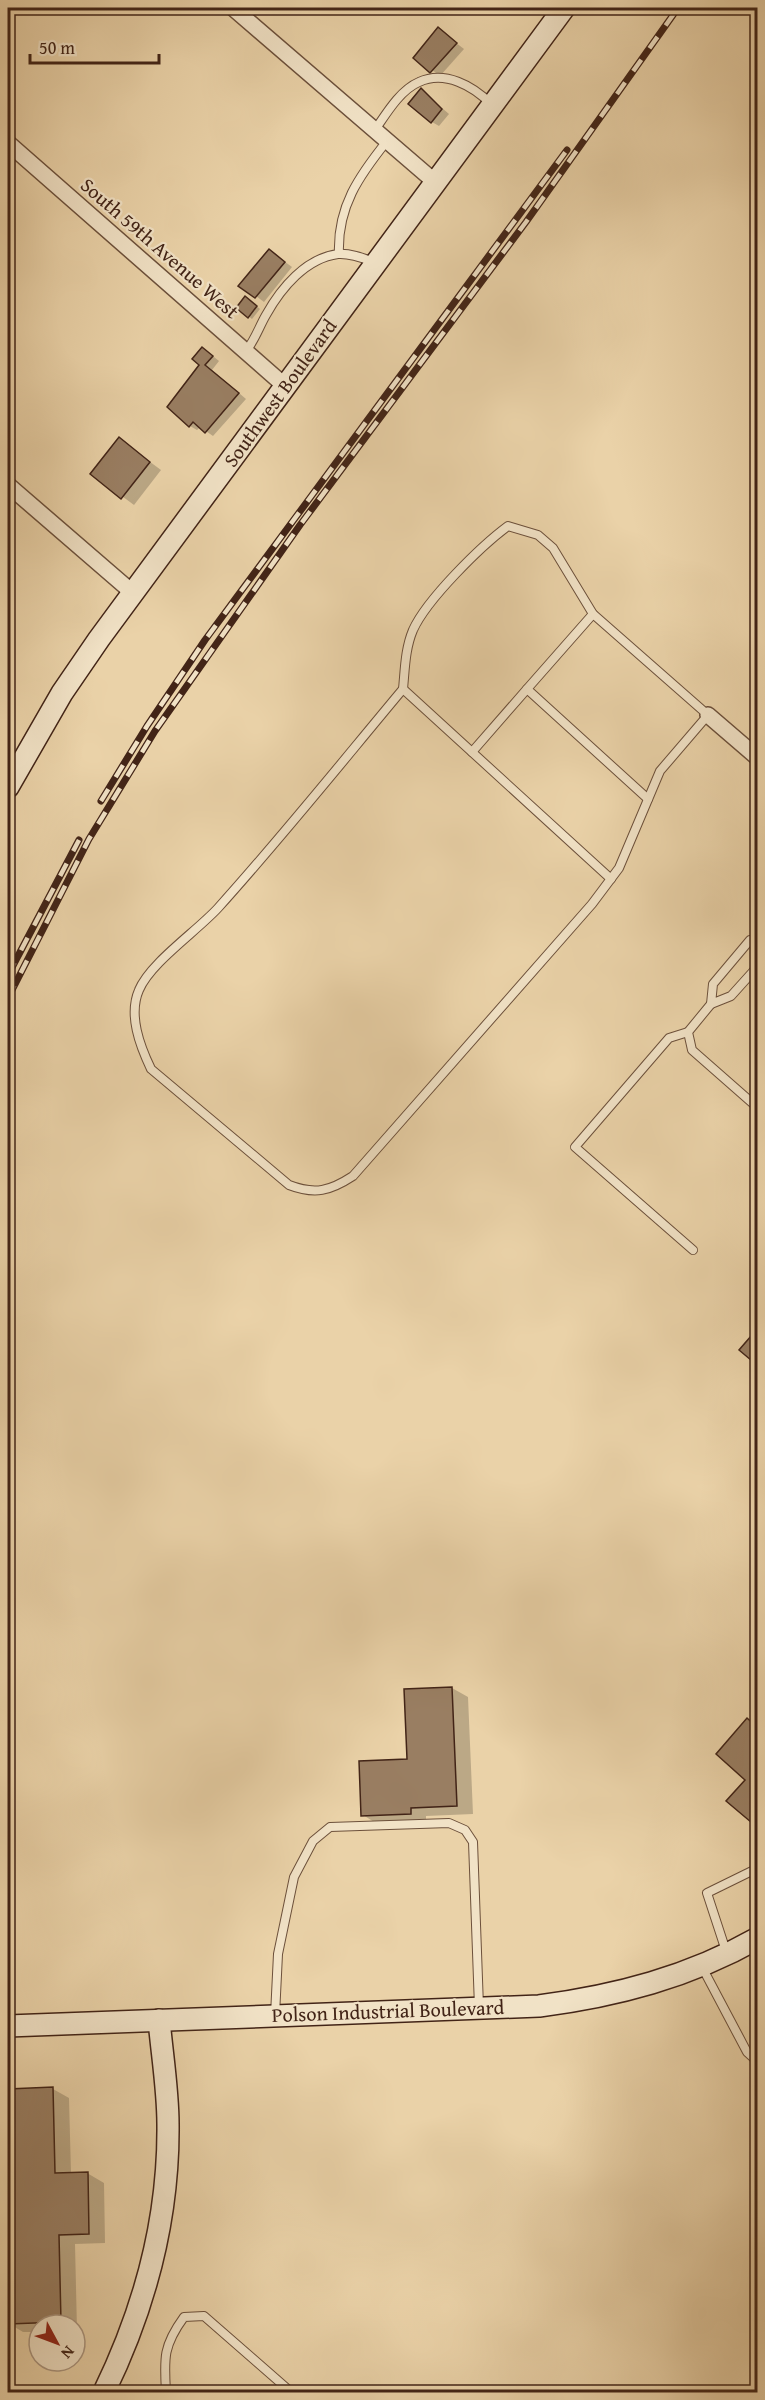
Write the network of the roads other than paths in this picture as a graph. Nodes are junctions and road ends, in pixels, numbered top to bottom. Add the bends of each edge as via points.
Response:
1 (233, 8) edge
2 (564, 8) edge
3 (492, 105) junction
4 (375, 130) junction
5 (387, 141) junction
6 (8, 143) edge
7 (435, 182) junction
8 (339, 254) junction
9 (376, 262) junction
10 (246, 351) junction
11 (285, 386) junction
12 (8, 485) edge
13 (133, 593) junction
14 (593, 614) junction
15 (403, 689) junction
16 (527, 689) junction
17 (708, 715) junction
18 (472, 752) junction
19 (758, 758) edge
20 (8, 787) edge
21 (648, 799) junction
22 (611, 879) junction
23 (758, 939) edge
24 (758, 966) edge
25 (711, 1004) junction
26 (688, 1032) junction
27 (758, 1108) edge
28 (693, 1250) dead end
29 (758, 1868) edge
30 (758, 1938) edge
31 (727, 1954) junction
32 (702, 1966) junction
33 (479, 2009) junction
34 (275, 2015) junction
35 (159, 2020) junction
36 (8, 2026) edge
37 (758, 2062) edge
38 (104, 2392) edge
39 (166, 2392) edge
40 (291, 2392) edge

1 - 4 street
2 - 3 street, Southwest Boulevard
3 - 4 lane via 468,84 419,81 394,104
3 - 7 street, Southwest Boulevard
4 - 5 street
5 - 7 street
5 - 8 lane via 342,213
6 - 10 street, South 59th Avenue West
7 - 9 street, Southwest Boulevard
8 - 9 lane
8 - 10 lane via 322,258 293,277
9 - 11 street, Southwest Boulevard
10 - 11 street, South 59th Avenue West
11 - 13 street, Southwest Boulevard
12 - 13 street
13 - 20 street, Southwest Boulevard via 62,693
14 - 15 lane via 554,548 538,535 508,526 442,591 414,628 406,654
14 - 16 lane
14 - 17 lane
15 - 18 lane
15 - 22 lane via 216,910 161,961 139,990 135,1014 139,1044 151,1069 289,1185 309,1193 338,1186 353,1176
16 - 18 lane
16 - 21 lane
17 - 19 street
17 - 21 lane via 660,771
18 - 22 lane
21 - 22 lane
23 - 25 lane via 750,940 713,984
24 - 25 lane via 731,996
25 - 26 lane
26 - 27 lane via 692,1050
26 - 28 lane via 669,1038 574,1147
29 - 31 lane via 706,1893
30 - 31 street, Polson Industrial Boulevard
31 - 32 street, Polson Industrial Boulevard
32 - 33 street, Polson Industrial Boulevard via 611,1995 539,2006
32 - 37 lane via 747,2052
33 - 34 street, Polson Industrial Boulevard
33 - 34 lane via 473,1842 465,1830 449,1823 330,1827 312,1841 294,1876 278,1954
34 - 35 street, Polson Industrial Boulevard
35 - 36 street, Polson Industrial Boulevard
35 - 38 street via 168,2123 166,2185 158,2240 125,2349
39 - 40 lane via 164,2358 174,2331 184,2317 204,2316

